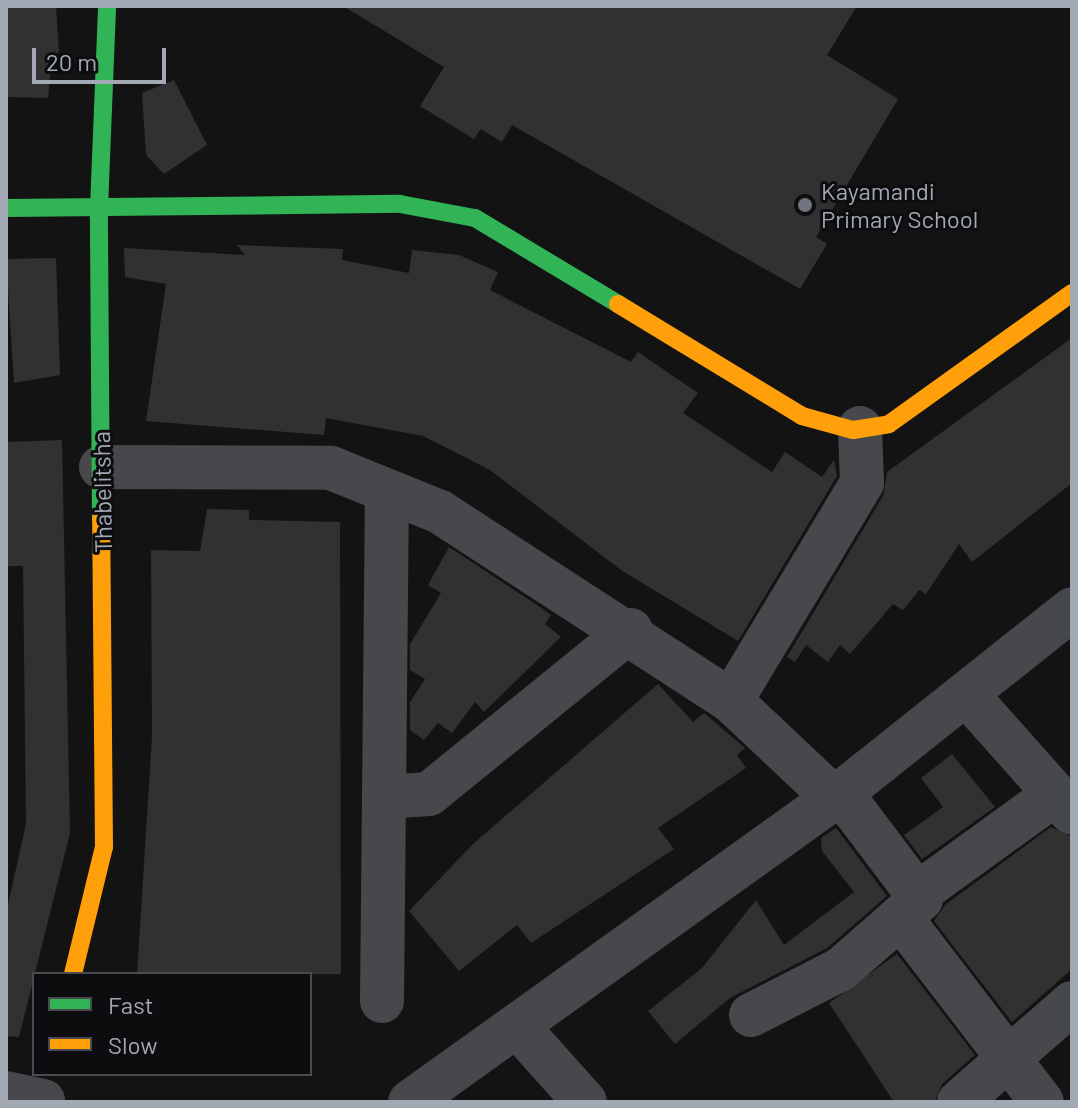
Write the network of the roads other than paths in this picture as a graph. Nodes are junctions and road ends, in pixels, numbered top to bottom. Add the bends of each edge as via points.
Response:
1 (107, 6) edge
2 (6, 208) edge
3 (99, 208) junction
4 (1072, 293) edge
5 (860, 428) junction
6 (101, 467) junction
7 (387, 491) junction
8 (1072, 609) edge
9 (631, 630) junction
10 (966, 694) junction
11 (731, 701) junction
12 (1061, 788) edge
13 (838, 796) junction
14 (384, 797) junction
15 (908, 906) junction
16 (73, 972) edge
17 (382, 1001) dead end
18 (1072, 1003) edge
19 (751, 1015) dead end
20 (517, 1026) junction
21 (1008, 1059) junction
22 (48, 1076) edge
23 (6, 1093) edge
24 (42, 1102) edge
25 (410, 1102) edge
26 (585, 1102) edge
27 (959, 1102) edge
28 (1042, 1102) edge

1 - 3 street, Thabelitsha
2 - 3 street
3 - 5 street via 400,204 475,218 802,416
3 - 6 street, Thabelitsha
4 - 5 street via 889,424
5 - 11 street via 862,483
6 - 7 street via 331,468
6 - 16 street, Thabelitsha via 104,847
7 - 9 street via 440,512
7 - 14 street
8 - 10 street
9 - 11 street
9 - 14 street via 429,794
10 - 12 street
10 - 13 street
11 - 13 street
12 - 15 street
13 - 15 street
13 - 20 street
14 - 17 street
15 - 19 street via 841,969
15 - 21 street
18 - 21 street
20 - 25 street
20 - 26 street
21 - 27 street
21 - 28 street
22 - 24 street
23 - 24 street

